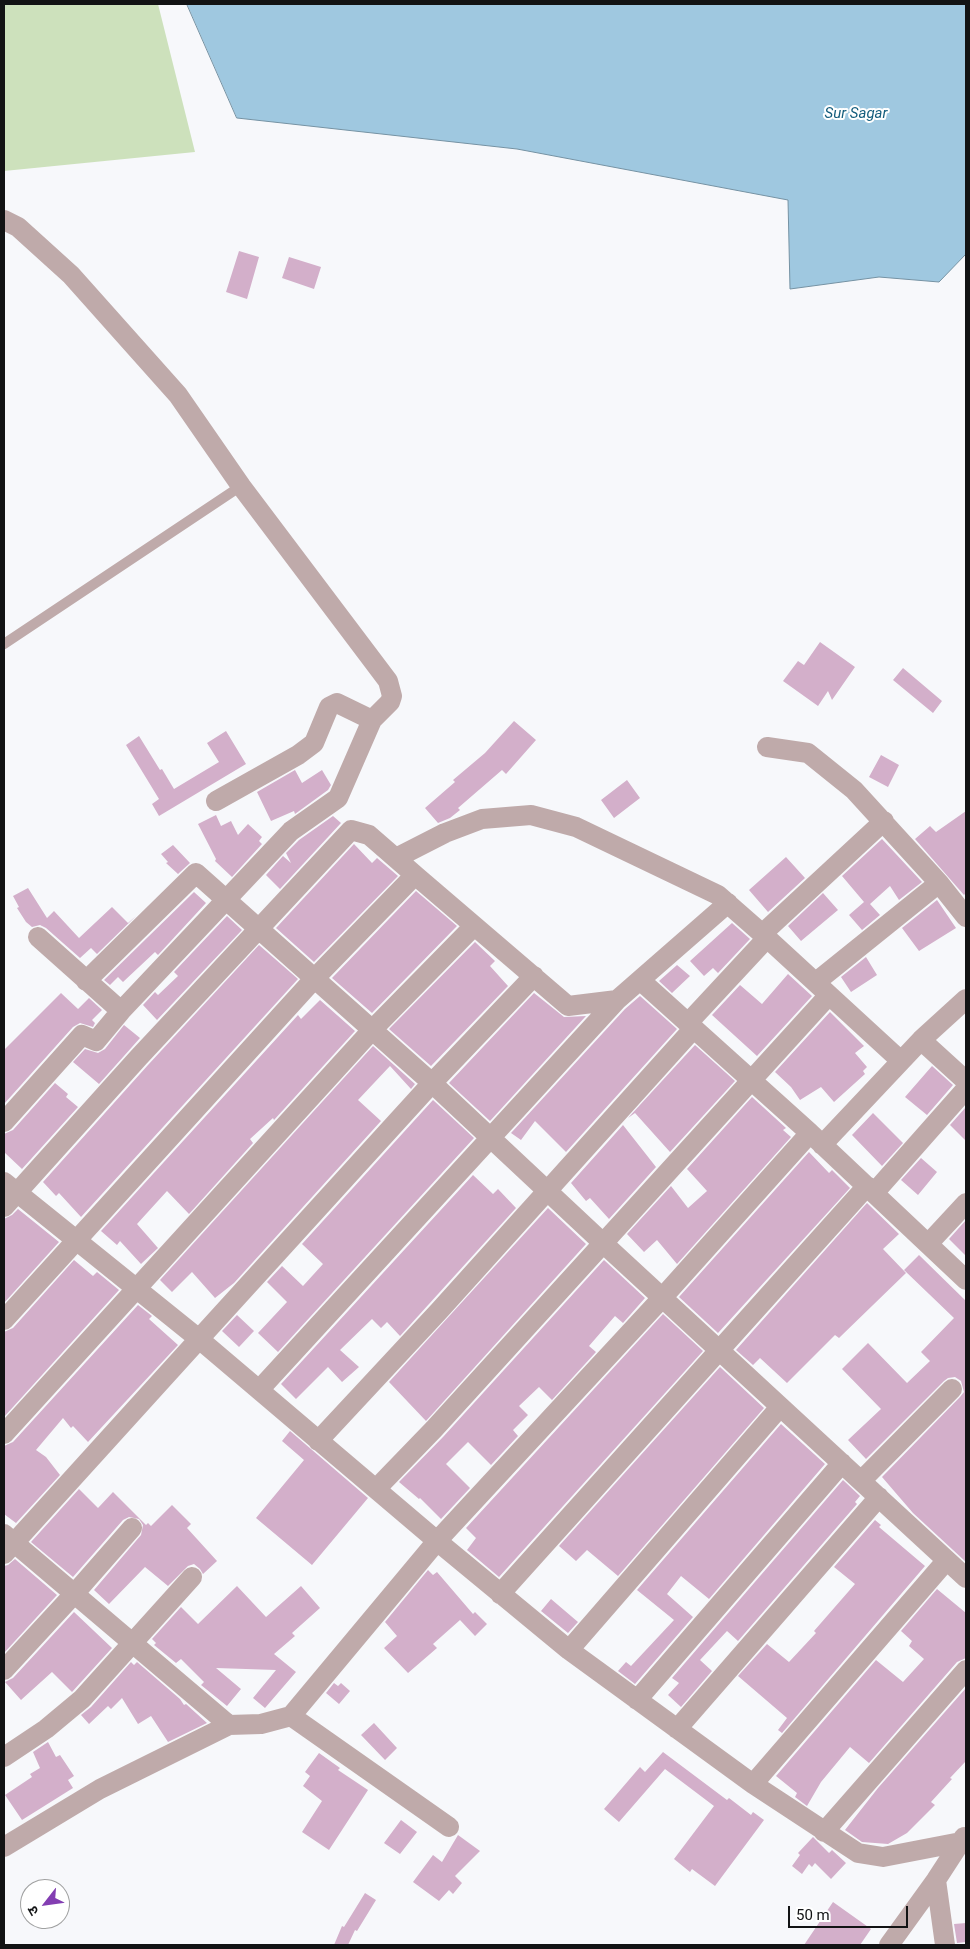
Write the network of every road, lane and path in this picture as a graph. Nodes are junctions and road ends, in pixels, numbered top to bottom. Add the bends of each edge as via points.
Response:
1 (4, 220) edge
2 (241, 486) junction
3 (4, 644) edge
4 (372, 720) junction
5 (767, 747) dead end
6 (216, 801) dead end
7 (884, 821) junction
8 (396, 858) junction
9 (415, 875) junction
10 (939, 883) junction
11 (226, 900) junction
12 (728, 903) junction
13 (965, 911) edge
14 (474, 926) junction
15 (258, 929) junction
16 (764, 936) junction
17 (38, 937) dead end
18 (534, 976) junction
19 (314, 979) junction
20 (640, 980) junction
21 (86, 981) junction
22 (822, 989) junction
23 (966, 999) edge
24 (617, 1000) junction
25 (121, 1011) junction
26 (691, 1025) junction
27 (372, 1030) junction
28 (920, 1040) junction
29 (900, 1061) junction
30 (752, 1081) junction
31 (966, 1081) edge
32 (432, 1083) junction
33 (966, 1089) edge
34 (4, 1122) edge
35 (490, 1139) junction
36 (816, 1139) junction
37 (871, 1190) junction
38 (546, 1191) junction
39 (8, 1194) edge
40 (966, 1203) edge
41 (77, 1241) junction
42 (604, 1244) junction
43 (928, 1244) junction
44 (966, 1280) edge
45 (136, 1288) junction
46 (662, 1298) junction
47 (4, 1320) edge
48 (199, 1339) junction
49 (719, 1351) junction
50 (952, 1389) dead end
51 (259, 1390) junction
52 (780, 1407) junction
53 (4, 1434) edge
54 (318, 1441) junction
55 (842, 1463) junction
56 (862, 1481) junction
57 (376, 1490) junction
58 (879, 1497) junction
59 (132, 1528) dead end
60 (437, 1541) junction
61 (7, 1544) edge
62 (946, 1561) junction
63 (192, 1577) dead end
64 (966, 1578) edge
65 (75, 1593) junction
66 (500, 1594) junction
67 (133, 1643) junction
68 (569, 1650) junction
69 (4, 1670) edge
70 (966, 1670) edge
71 (637, 1700) junction
72 (291, 1716) junction
73 (229, 1725) junction
74 (677, 1729) junction
75 (4, 1757) edge
76 (753, 1784) junction
77 (448, 1828) dead end
78 (824, 1832) junction
79 (964, 1839) edge
80 (4, 1847) edge
81 (936, 1880) junction
82 (889, 1945) edge
83 (945, 1945) edge

1 - 2 street via 18,227 71,275 178,395
2 - 3 lane
2 - 4 street via 388,681 392,696 390,702
4 - 6 street via 337,703 329,707 314,743
4 - 11 street via 338,798 291,831
5 - 7 street via 808,753 854,790
7 - 10 street
7 - 16 street
8 - 9 street
8 - 12 street via 445,833 482,819 531,815 576,827 718,895
8 - 15 street via 369,835 351,830
9 - 14 street
9 - 19 street
10 - 13 street
10 - 22 street
11 - 15 street
11 - 21 street via 196,873
11 - 25 street
12 - 16 street
12 - 20 street
14 - 18 street
14 - 27 street
15 - 19 street
15 - 39 street
16 - 22 street
16 - 26 street
17 - 21 street
18 - 24 street via 568,1006
18 - 32 street
19 - 27 street
19 - 41 street
20 - 24 street
20 - 26 street
21 - 25 street
22 - 29 street
22 - 30 street
23 - 28 street
24 - 35 street
25 - 34 street via 96,1041 82,1035
26 - 30 street
26 - 38 street
27 - 32 street
27 - 45 street
28 - 29 street
28 - 31 street
29 - 36 street
30 - 36 street
30 - 42 street
32 - 35 street
32 - 48 street
33 - 37 street
35 - 38 street
35 - 51 street
36 - 37 street
36 - 46 street
37 - 43 street
37 - 49 street
38 - 42 street
38 - 54 street
39 - 41 street
40 - 43 street
41 - 45 street
41 - 47 street
42 - 46 street
42 - 57 street
43 - 44 street
45 - 48 street
45 - 53 street
46 - 49 street
46 - 60 street
48 - 51 street
48 - 61 street
49 - 52 street
49 - 66 street
50 - 56 street
51 - 54 street
52 - 55 street
52 - 68 street
54 - 57 street
55 - 56 street
55 - 71 street
56 - 58 street
57 - 60 street
58 - 62 street
58 - 74 street
59 - 65 street
60 - 66 street
60 - 72 street
61 - 65 street
62 - 64 street
62 - 76 street
63 - 67 street
65 - 67 street
65 - 69 street
66 - 68 street
67 - 73 street
67 - 75 street via 82,1699 46,1729
68 - 71 street
70 - 78 street
71 - 74 street
72 - 73 street via 261,1724
72 - 77 street
73 - 80 street via 100,1789
74 - 76 street
76 - 78 street
78 - 79 street via 858,1853 883,1857
79 - 81 street
81 - 82 street
81 - 83 street

